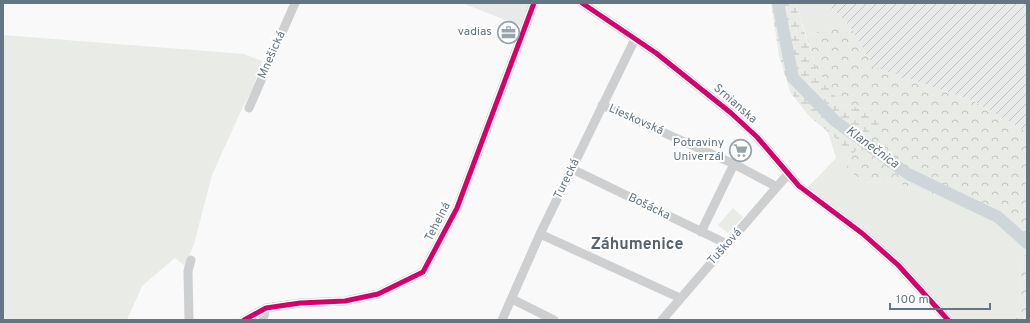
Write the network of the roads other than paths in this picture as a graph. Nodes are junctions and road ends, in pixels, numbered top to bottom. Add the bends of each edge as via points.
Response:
1 (295, 3) edge
2 (534, 3) edge
3 (582, 3) edge
4 (635, 39) junction
5 (602, 105) junction
6 (249, 108) dead end
7 (734, 164) junction
8 (572, 170) junction
9 (788, 174) junction
10 (777, 187) junction
11 (701, 232) junction
12 (540, 234) junction
13 (727, 244) junction
14 (191, 260) dead end
15 (680, 298) junction
16 (512, 299) junction
17 (266, 308) junction
18 (189, 320) edge
19 (244, 320) edge
20 (263, 320) edge
21 (502, 320) edge
22 (554, 320) edge
23 (662, 320) edge
24 (948, 320) edge

1 - 6 street, Mnešická
2 - 17 street, Tehelná via 457,208 423,272 378,294 345,301
3 - 4 street, Srnianska
4 - 5 street, Turecká
4 - 9 street, Srnianska via 676,68 731,113
5 - 7 street, Lieskovská
5 - 8 street, Turecká
7 - 10 street, Lieskovská
7 - 11 street
8 - 11 street, Bošácka
8 - 12 street, Turecká
9 - 10 street, Tušková
9 - 24 street, Srnianska via 806,192 863,234 898,265
10 - 13 street, Tušková
11 - 13 street, Bošácka
12 - 15 street
12 - 16 street, Turecká
13 - 15 street, Tušková
14 - 18 street via 188,271
15 - 23 street, Tušková
16 - 21 street, Turecká
16 - 22 street
17 - 19 street, Tehelná
17 - 20 street

